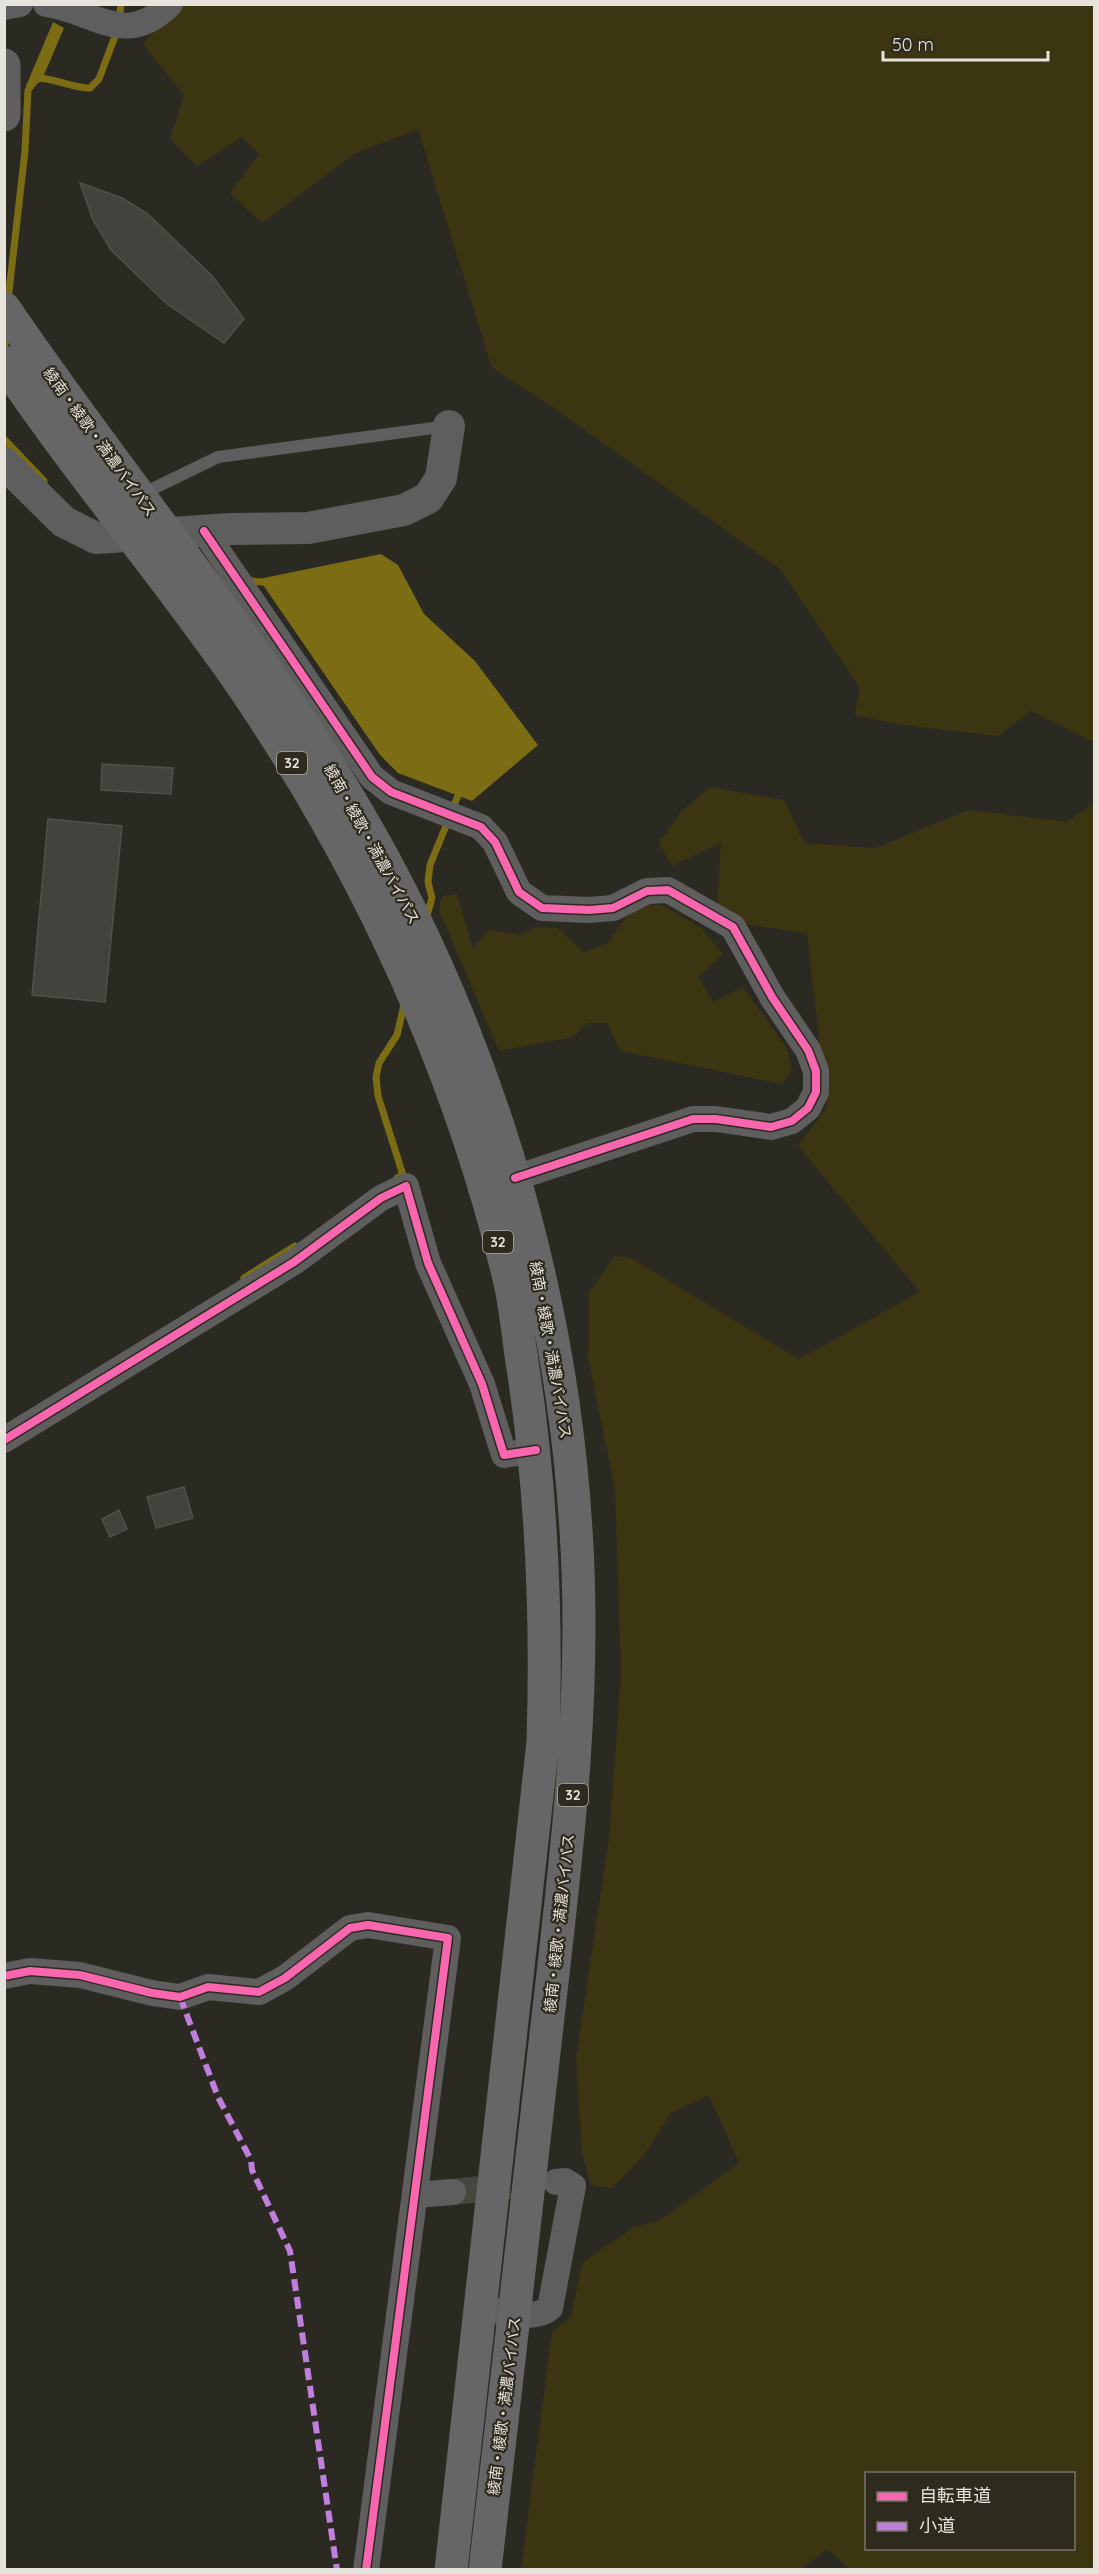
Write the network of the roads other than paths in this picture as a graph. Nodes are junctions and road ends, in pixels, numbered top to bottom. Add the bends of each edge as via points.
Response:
1 (20, 4) edge
2 (46, 4) edge
3 (170, 4) edge
4 (4, 7) edge
5 (4, 65) edge
6 (4, 115) edge
7 (13, 320) edge
8 (4, 362) edge
9 (449, 426) joint
10 (4, 462) edge
11 (134, 506) junction
12 (204, 531) junction
13 (448, 1036) junction
14 (515, 1178) junction
15 (4, 1440) edge
16 (536, 1450) junction
17 (4, 1976) edge
18 (556, 2182) dead end
19 (453, 2192) tunnel mouth
20 (414, 2195) junction
21 (481, 2308) junction
22 (515, 2313) junction
23 (366, 2570) edge
24 (451, 2570) edge
25 (485, 2570) edge

1 - 4 street
2 - 3 street via 128,28 143,25
5 - 6 main road
7 - 11 highway, 綾南・綾歌・満濃バイパス / 32
8 - 11 highway, 綾南・綾歌・満濃バイパス / 32 via 23,390
9 - 11 lane via 218,457
9 - 12 street via 441,478 428,498 404,510 308,528
10 - 12 street via 64,522 96,538
11 - 13 highway, 綾南・綾歌・満濃バイパス / 32 via 156,566 297,771
11 - 13 highway, 綾南・綾歌・満濃バイパス / 32 via 270,675 325,758 412,914
12 - 14 street via 372,777 391,792 481,827 495,842 519,892 542,908 613,908 647,891 668,890 733,927 772,997 808,1050 816,1071 816,1092 807,1108 792,1121 771,1127 693,1119
13 - 14 highway, 綾南・綾歌・満濃バイパス / 32
13 - 16 highway, 綾南・綾歌・満濃バイパス / 32 via 476,1164 509,1280
14 - 22 highway, 綾南・綾歌・満濃バイパス / 32 via 540,1277 564,1409 576,1526 579,1609 574,1789
15 - 16 street via 294,1262 381,1198 406,1186 428,1263 491,1407 504,1455
16 - 21 highway, 綾南・綾歌・満濃バイパス / 32 via 546,1635 543,1742
17 - 20 street via 30,1971 80,1975 180,1997 208,1988 259,1992 285,1978 351,1928 368,1925 448,1938
18 - 22 street via 565,2181 573,2186 550,2308 533,2316
19 - 20 street
20 - 23 street
21 - 22 street
21 - 24 highway, 綾南・綾歌・満濃バイパス / 32
22 - 25 highway, 綾南・綾歌・満濃バイパス / 32

